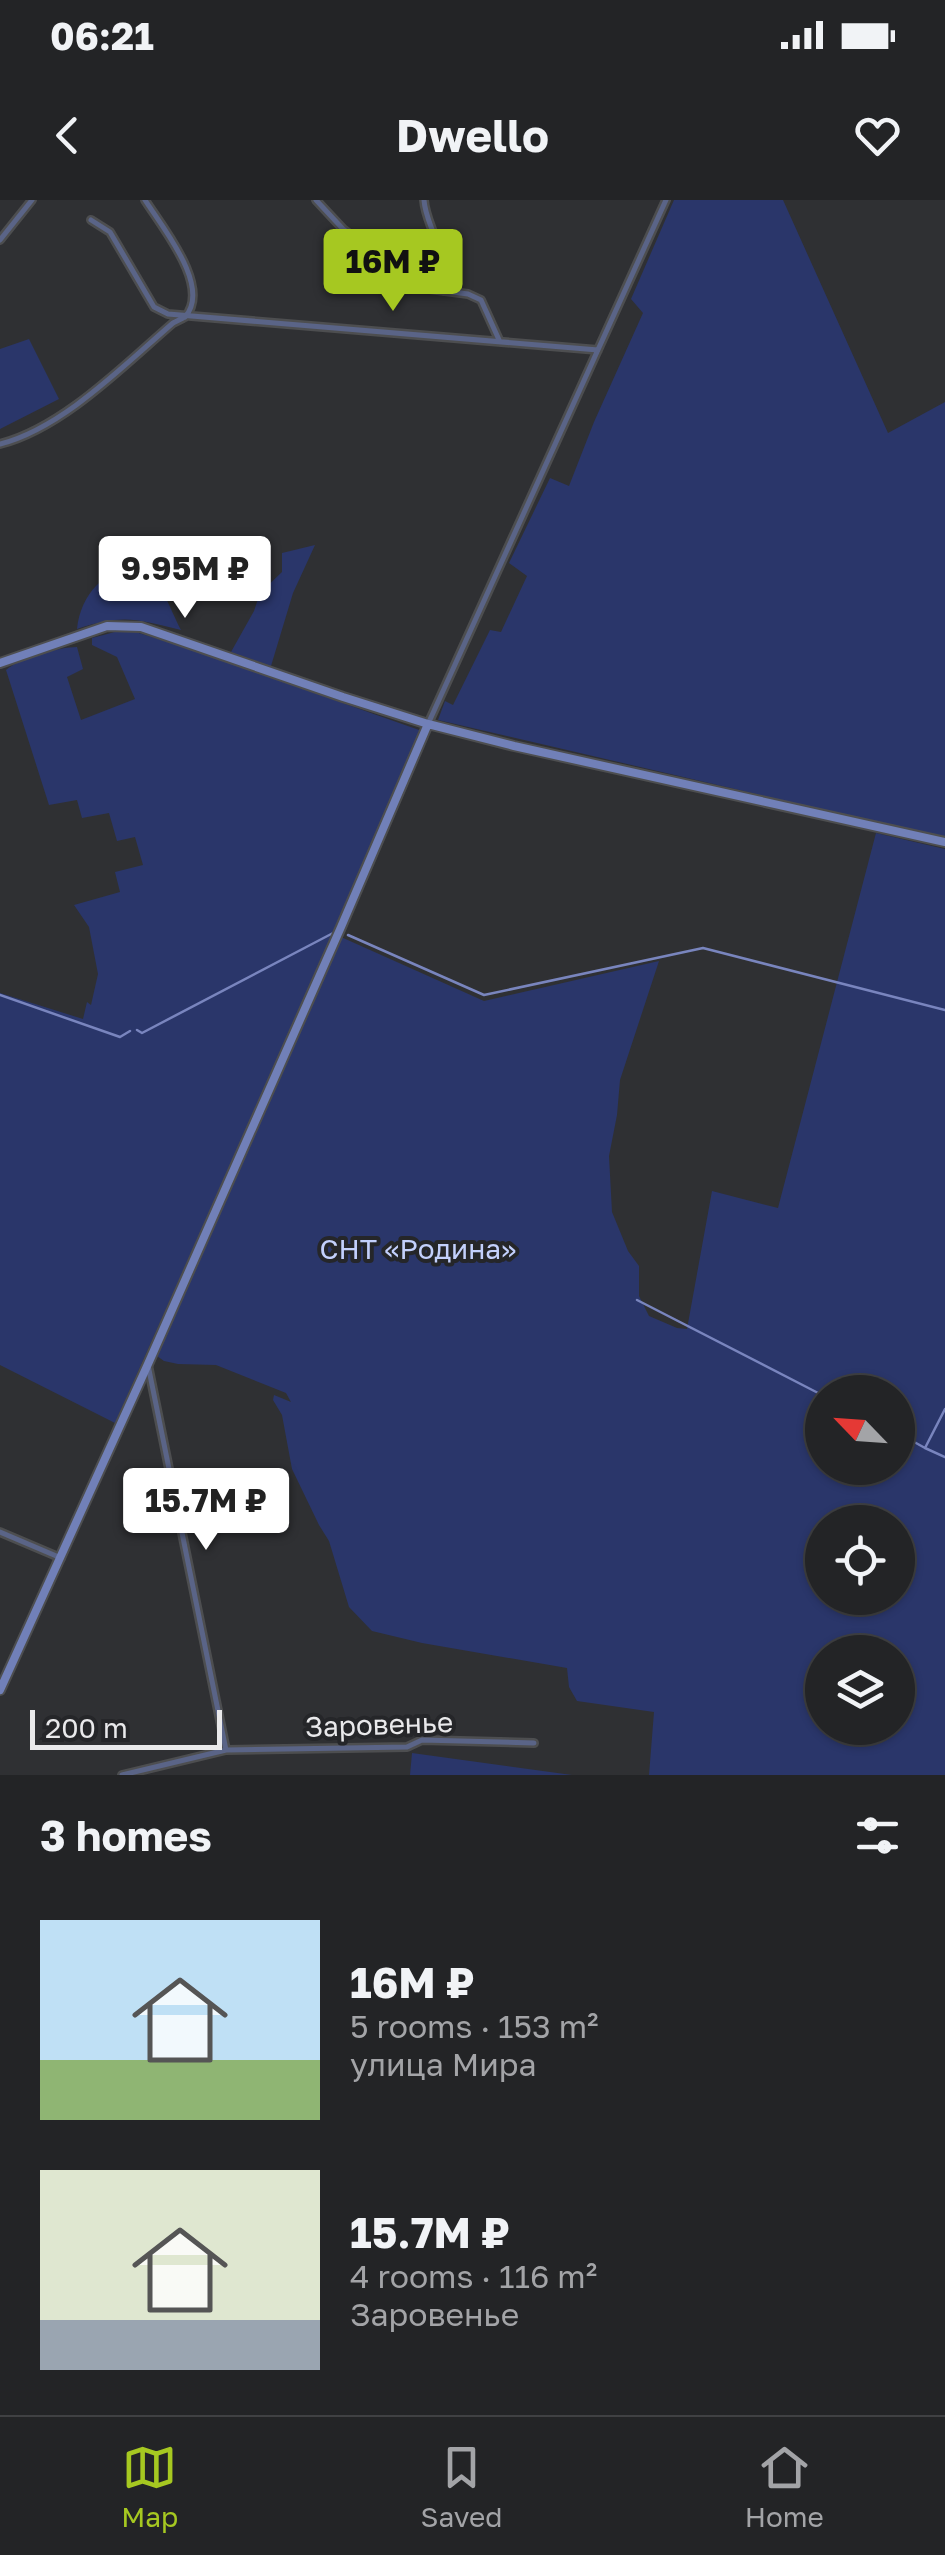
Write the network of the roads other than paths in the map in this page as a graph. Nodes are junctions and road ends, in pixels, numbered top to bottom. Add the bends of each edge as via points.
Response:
1 (32, 200) edge
2 (145, 200) edge
3 (316, 200) edge
4 (424, 200) edge
5 (666, 200) edge
6 (91, 220) dead end
7 (0, 240) edge
8 (443, 291) junction
9 (185, 317) junction
10 (500, 342) junction
11 (598, 350) junction
12 (0, 444) edge
13 (0, 663) edge
14 (428, 724) junction
15 (945, 842) edge
16 (148, 1364) junction
17 (0, 1532) edge
18 (61, 1558) junction
19 (0, 1690) edge
20 (534, 1743) dead end
21 (226, 1750) junction
22 (122, 1775) edge

1 - 7 street
2 - 9 street via 190,273 192,304
3 - 8 street via 411,281
4 - 8 street
5 - 11 street
6 - 9 street via 110,232 154,307
8 - 10 street via 481,300
9 - 10 street
9 - 12 street via 60,418
10 - 11 street
11 - 14 street
13 - 14 street via 107,626 141,627
14 - 15 street
14 - 16 street
16 - 18 street
16 - 21 street
17 - 18 street
18 - 19 street
20 - 21 street, Заровенье via 422,1740 408,1746
21 - 22 street, Заровенье

